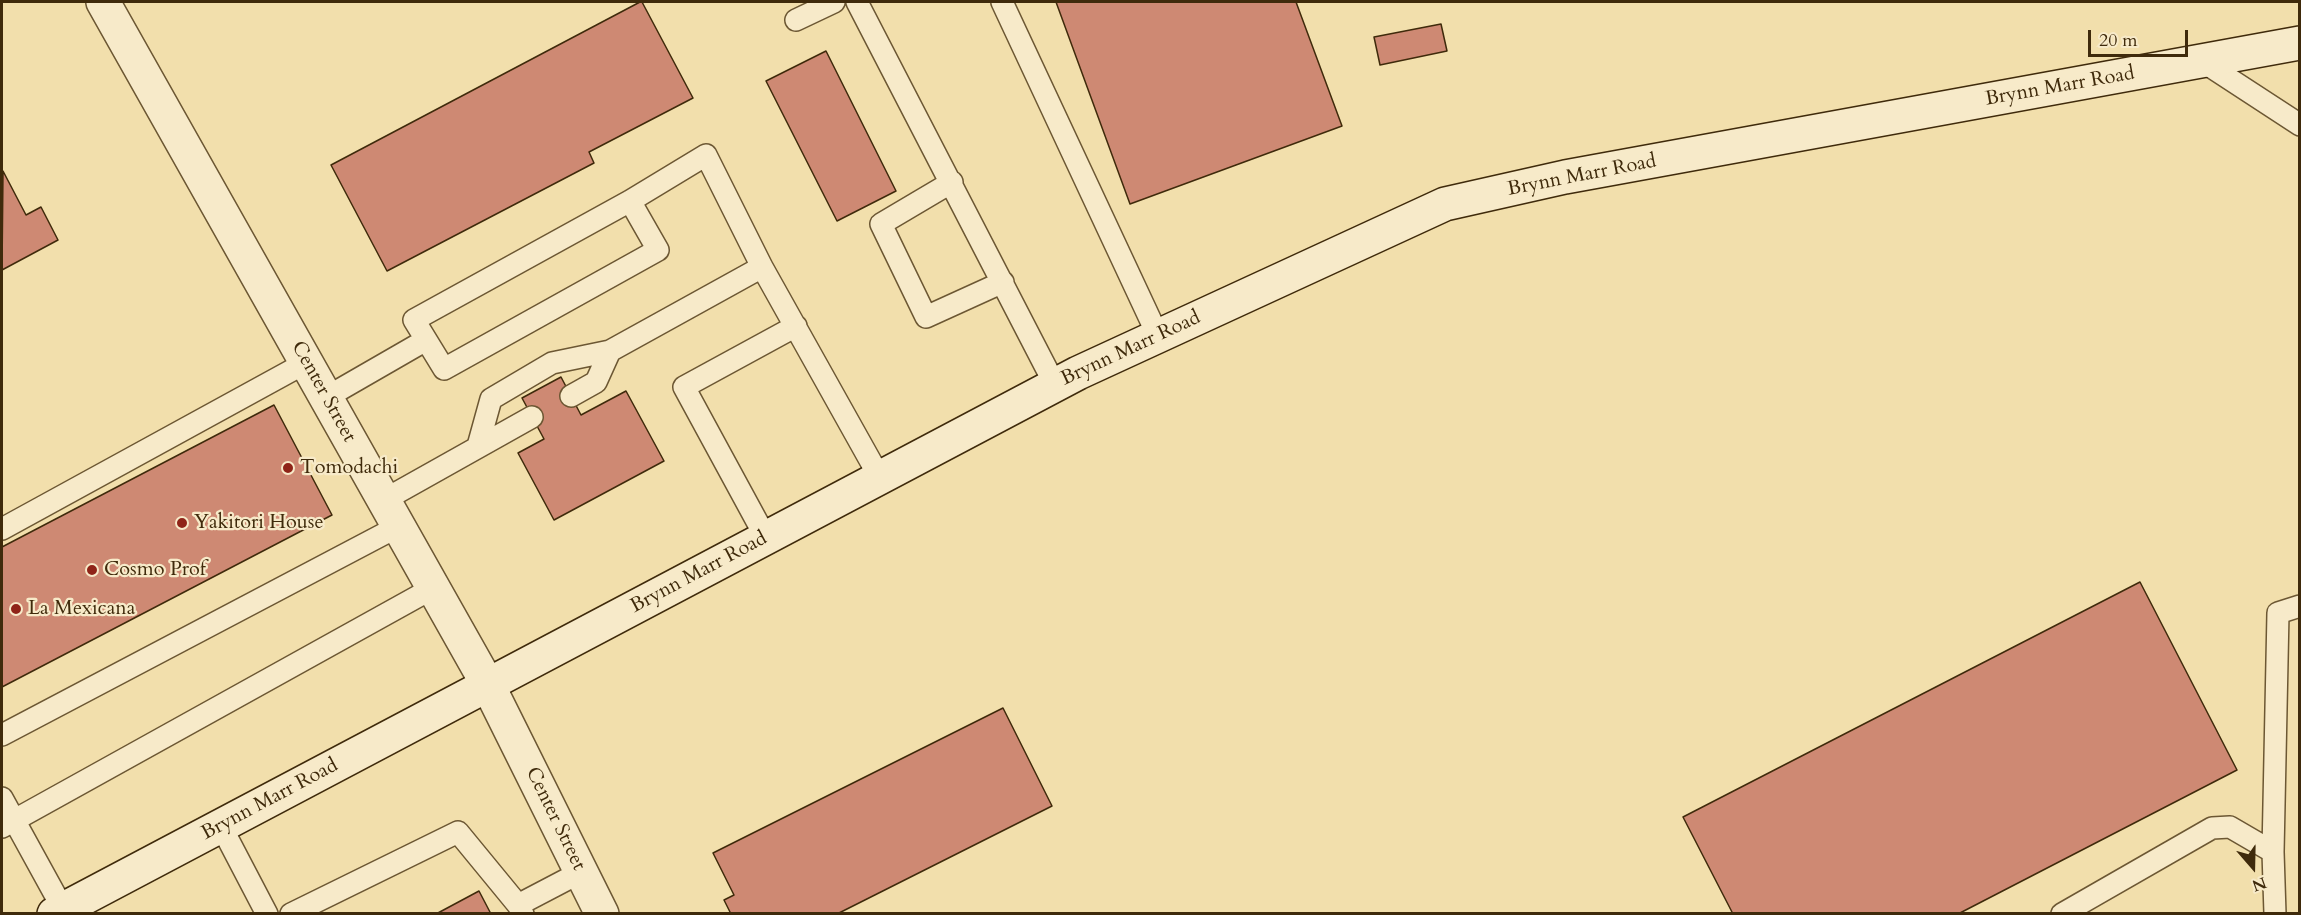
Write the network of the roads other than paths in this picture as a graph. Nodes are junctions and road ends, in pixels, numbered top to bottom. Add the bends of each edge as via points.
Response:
1 (103, 2) edge
2 (834, 2) edge
3 (857, 2) edge
4 (1002, 2) edge
5 (796, 20) dead end
6 (2300, 43) edge
7 (2202, 61) junction
8 (2300, 125) edge
9 (952, 182) junction
10 (630, 201) junction
11 (762, 267) junction
12 (1002, 282) junction
13 (796, 326) junction
14 (1158, 336) junction
15 (426, 340) junction
16 (610, 351) junction
17 (307, 362) junction
18 (1055, 385) junction
19 (571, 396) dead end
20 (327, 397) junction
21 (532, 417) dead end
22 (478, 446) junction
23 (880, 478) junction
24 (391, 513) junction
25 (2, 529) edge
26 (766, 538) junction
27 (433, 588) junction
28 (2300, 606) edge
29 (488, 685) junction
30 (2, 735) edge
31 (2, 798) edge
32 (8, 824) edge
33 (221, 826) junction
34 (2273, 852) junction
35 (581, 872) junction
36 (520, 909) edge
37 (59, 911) edge
38 (267, 914) edge
39 (291, 914) edge
40 (602, 914) edge
41 (2062, 914) edge
42 (2275, 914) edge

1 - 17 street, Center Street
2 - 5 lane
3 - 9 lane
4 - 14 lane
6 - 7 street, Brynn Marr Road
7 - 8 lane
7 - 14 street, Brynn Marr Road via 1576,175 1445,204
9 - 12 lane
9 - 12 lane via 881,224 926,317
10 - 11 lane via 706,155
10 - 15 lane via 414,321
10 - 15 lane via 657,250 444,369
11 - 13 lane
11 - 16 lane
12 - 18 lane
13 - 23 lane
13 - 26 lane via 684,387
14 - 18 street, Brynn Marr Road
15 - 20 lane
16 - 19 lane via 596,382
16 - 22 lane via 552,363 491,399
17 - 20 street, Center Street
17 - 25 lane
18 - 23 street, Brynn Marr Road
20 - 24 street, Center Street
21 - 22 lane
22 - 24 lane
23 - 26 street, Brynn Marr Road
24 - 27 street, Center Street
24 - 30 lane
26 - 29 street, Brynn Marr Road
27 - 29 street, Center Street
27 - 32 lane
28 - 34 lane via 2278,614
29 - 33 street, Brynn Marr Road
29 - 35 street, Center Street
31 - 32 lane
32 - 37 lane
33 - 37 street, Brynn Marr Road
33 - 38 lane
34 - 41 lane via 2230,827 2212,828
34 - 42 lane
35 - 36 lane
35 - 40 street, Center Street
36 - 39 lane via 458,832

